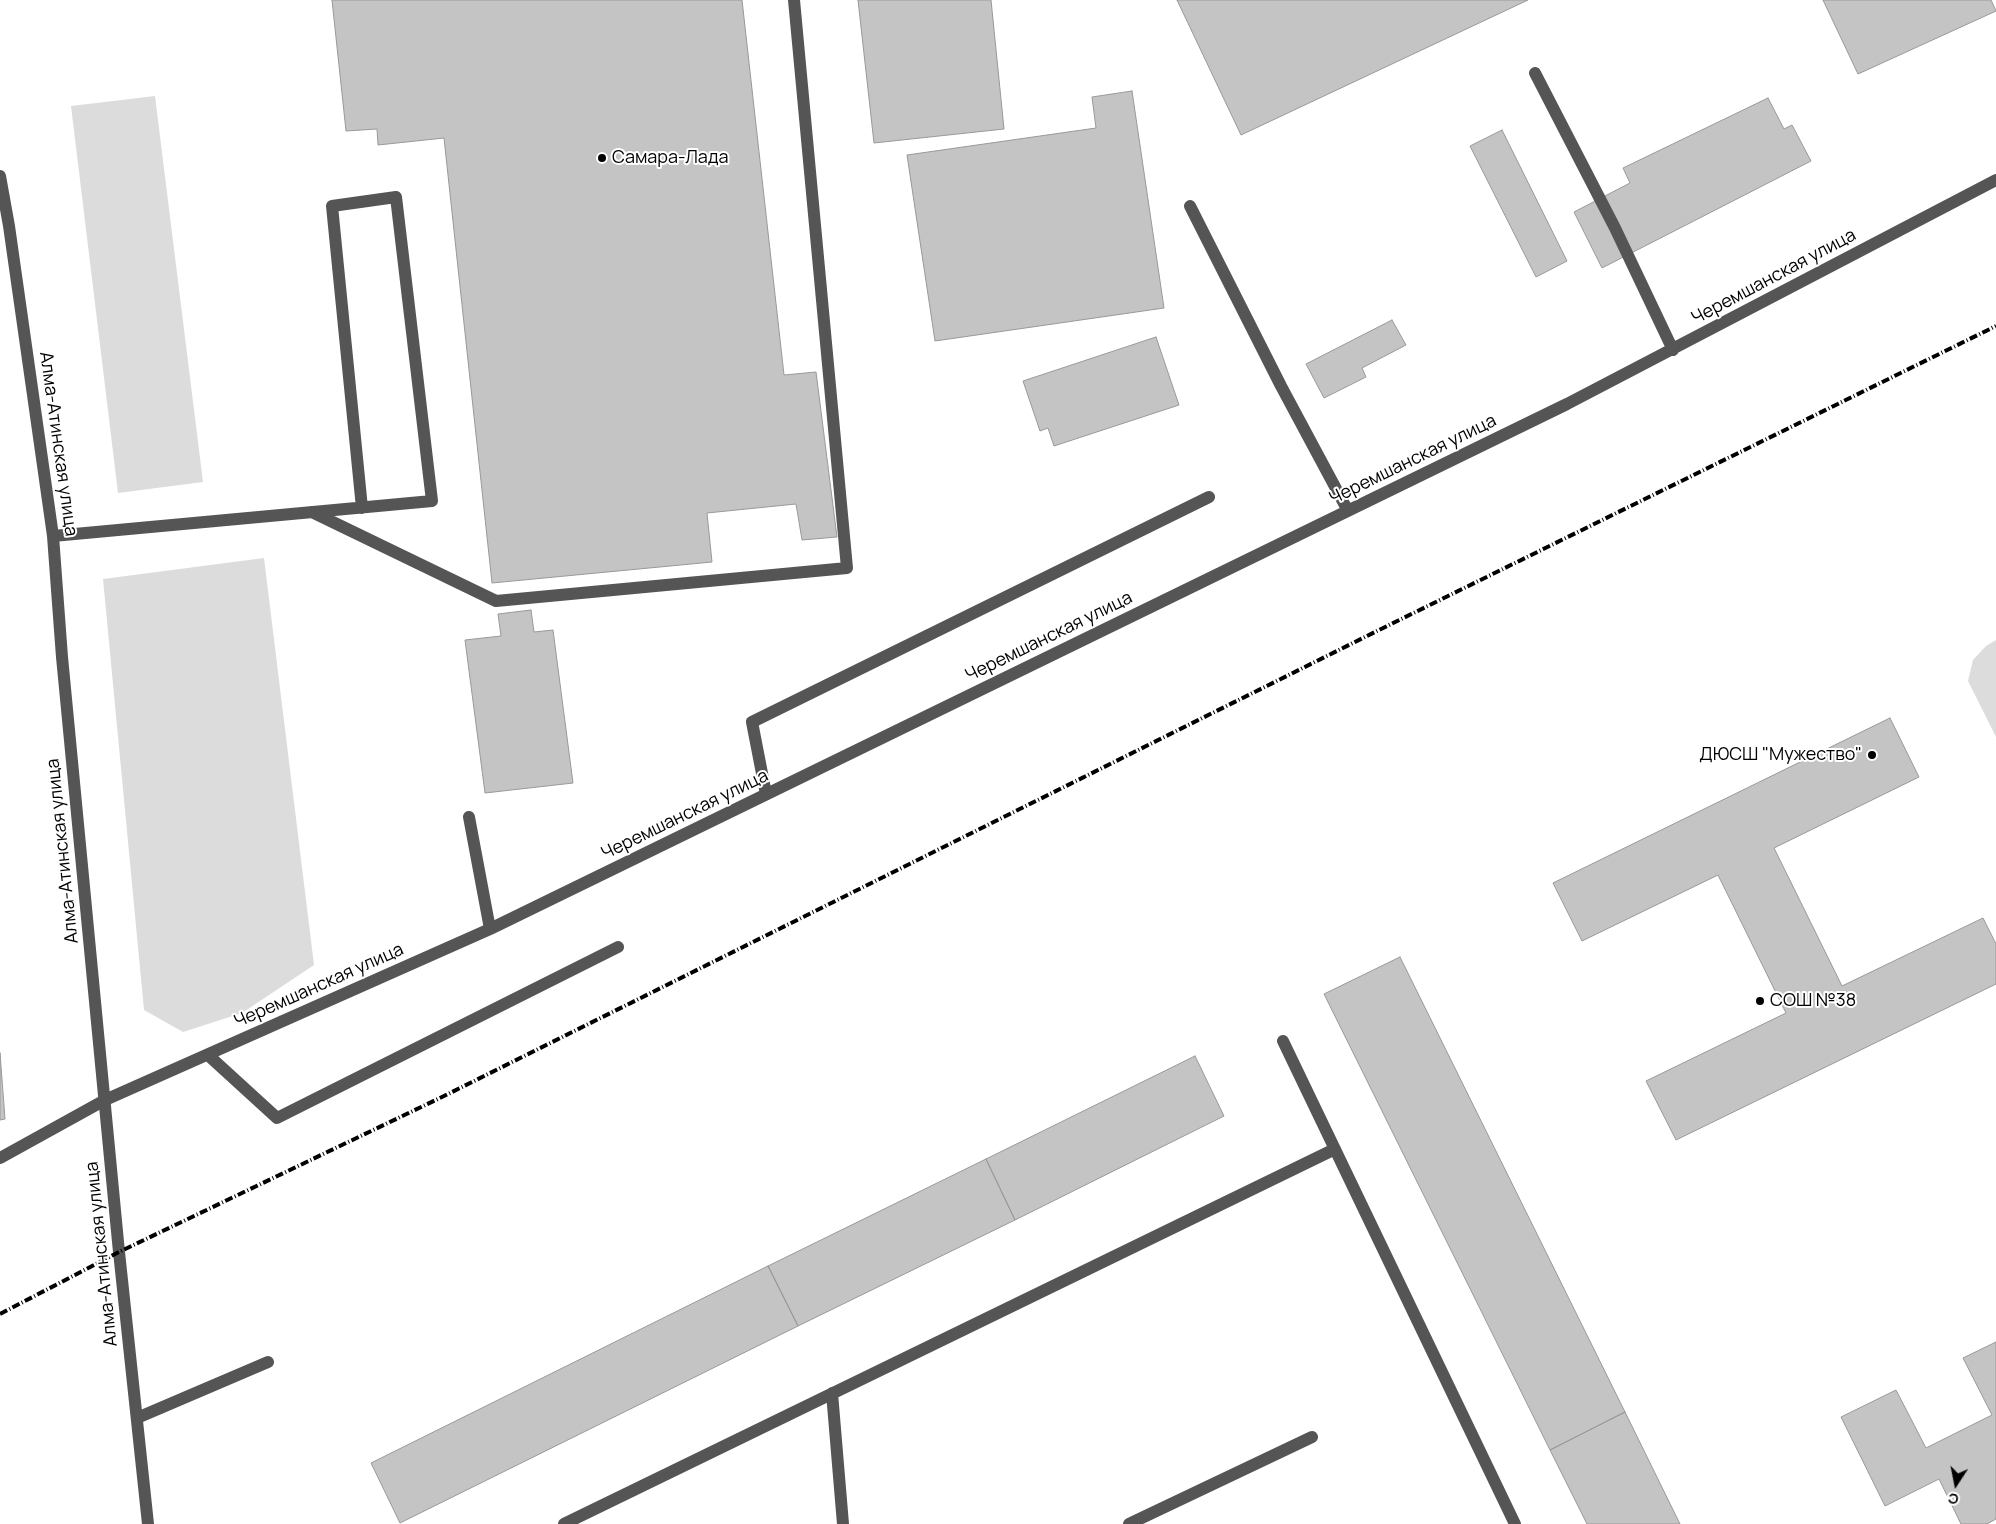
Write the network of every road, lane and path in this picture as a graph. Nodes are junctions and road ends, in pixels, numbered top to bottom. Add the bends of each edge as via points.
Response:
1 (794, 0) edge
2 (1535, 73) dead end
3 (0, 176) edge
4 (1996, 180) edge
5 (1190, 206) dead end
6 (1673, 350) junction
7 (1209, 497) dead end
8 (362, 508) junction
9 (1348, 511) junction
10 (312, 512) junction
11 (53, 536) junction
12 (766, 794) junction
13 (469, 816) dead end
14 (490, 929) junction
15 (618, 947) dead end
16 (1283, 1041) dead end
17 (208, 1055) junction
18 (104, 1100) junction
19 (1335, 1149) junction
20 (0, 1158) edge
21 (268, 1362) dead end
22 (832, 1393) junction
23 (137, 1418) junction
24 (1312, 1437) dead end
25 (148, 1524) edge
26 (564, 1524) edge
27 (843, 1524) edge
28 (1129, 1524) edge
29 (1515, 1524) edge

1 - 10 street via 848,568 496,601
2 - 6 street
3 - 11 street, Алма-Атинская улица
4 - 6 street, Черемшанская улица
5 - 9 street via 1280,386
6 - 9 street, Черемшанская улица
7 - 12 street via 752,722
8 - 8 street via 432,502 396,197 332,206
8 - 10 street
9 - 12 street, Черемшанская улица
10 - 11 street
11 - 18 street, Алма-Атинская улица
12 - 14 street, Черемшанская улица
13 - 14 street
14 - 17 street, Черемшанская улица
15 - 17 street via 277,1118
16 - 19 street
17 - 18 street, Черемшанская улица
18 - 20 street, Черемшанская улица
18 - 23 street, Алма-Атинская улица
19 - 22 street
19 - 29 street
21 - 23 street
22 - 26 street
22 - 27 street
23 - 25 street, Алма-Атинская улица
24 - 28 street

